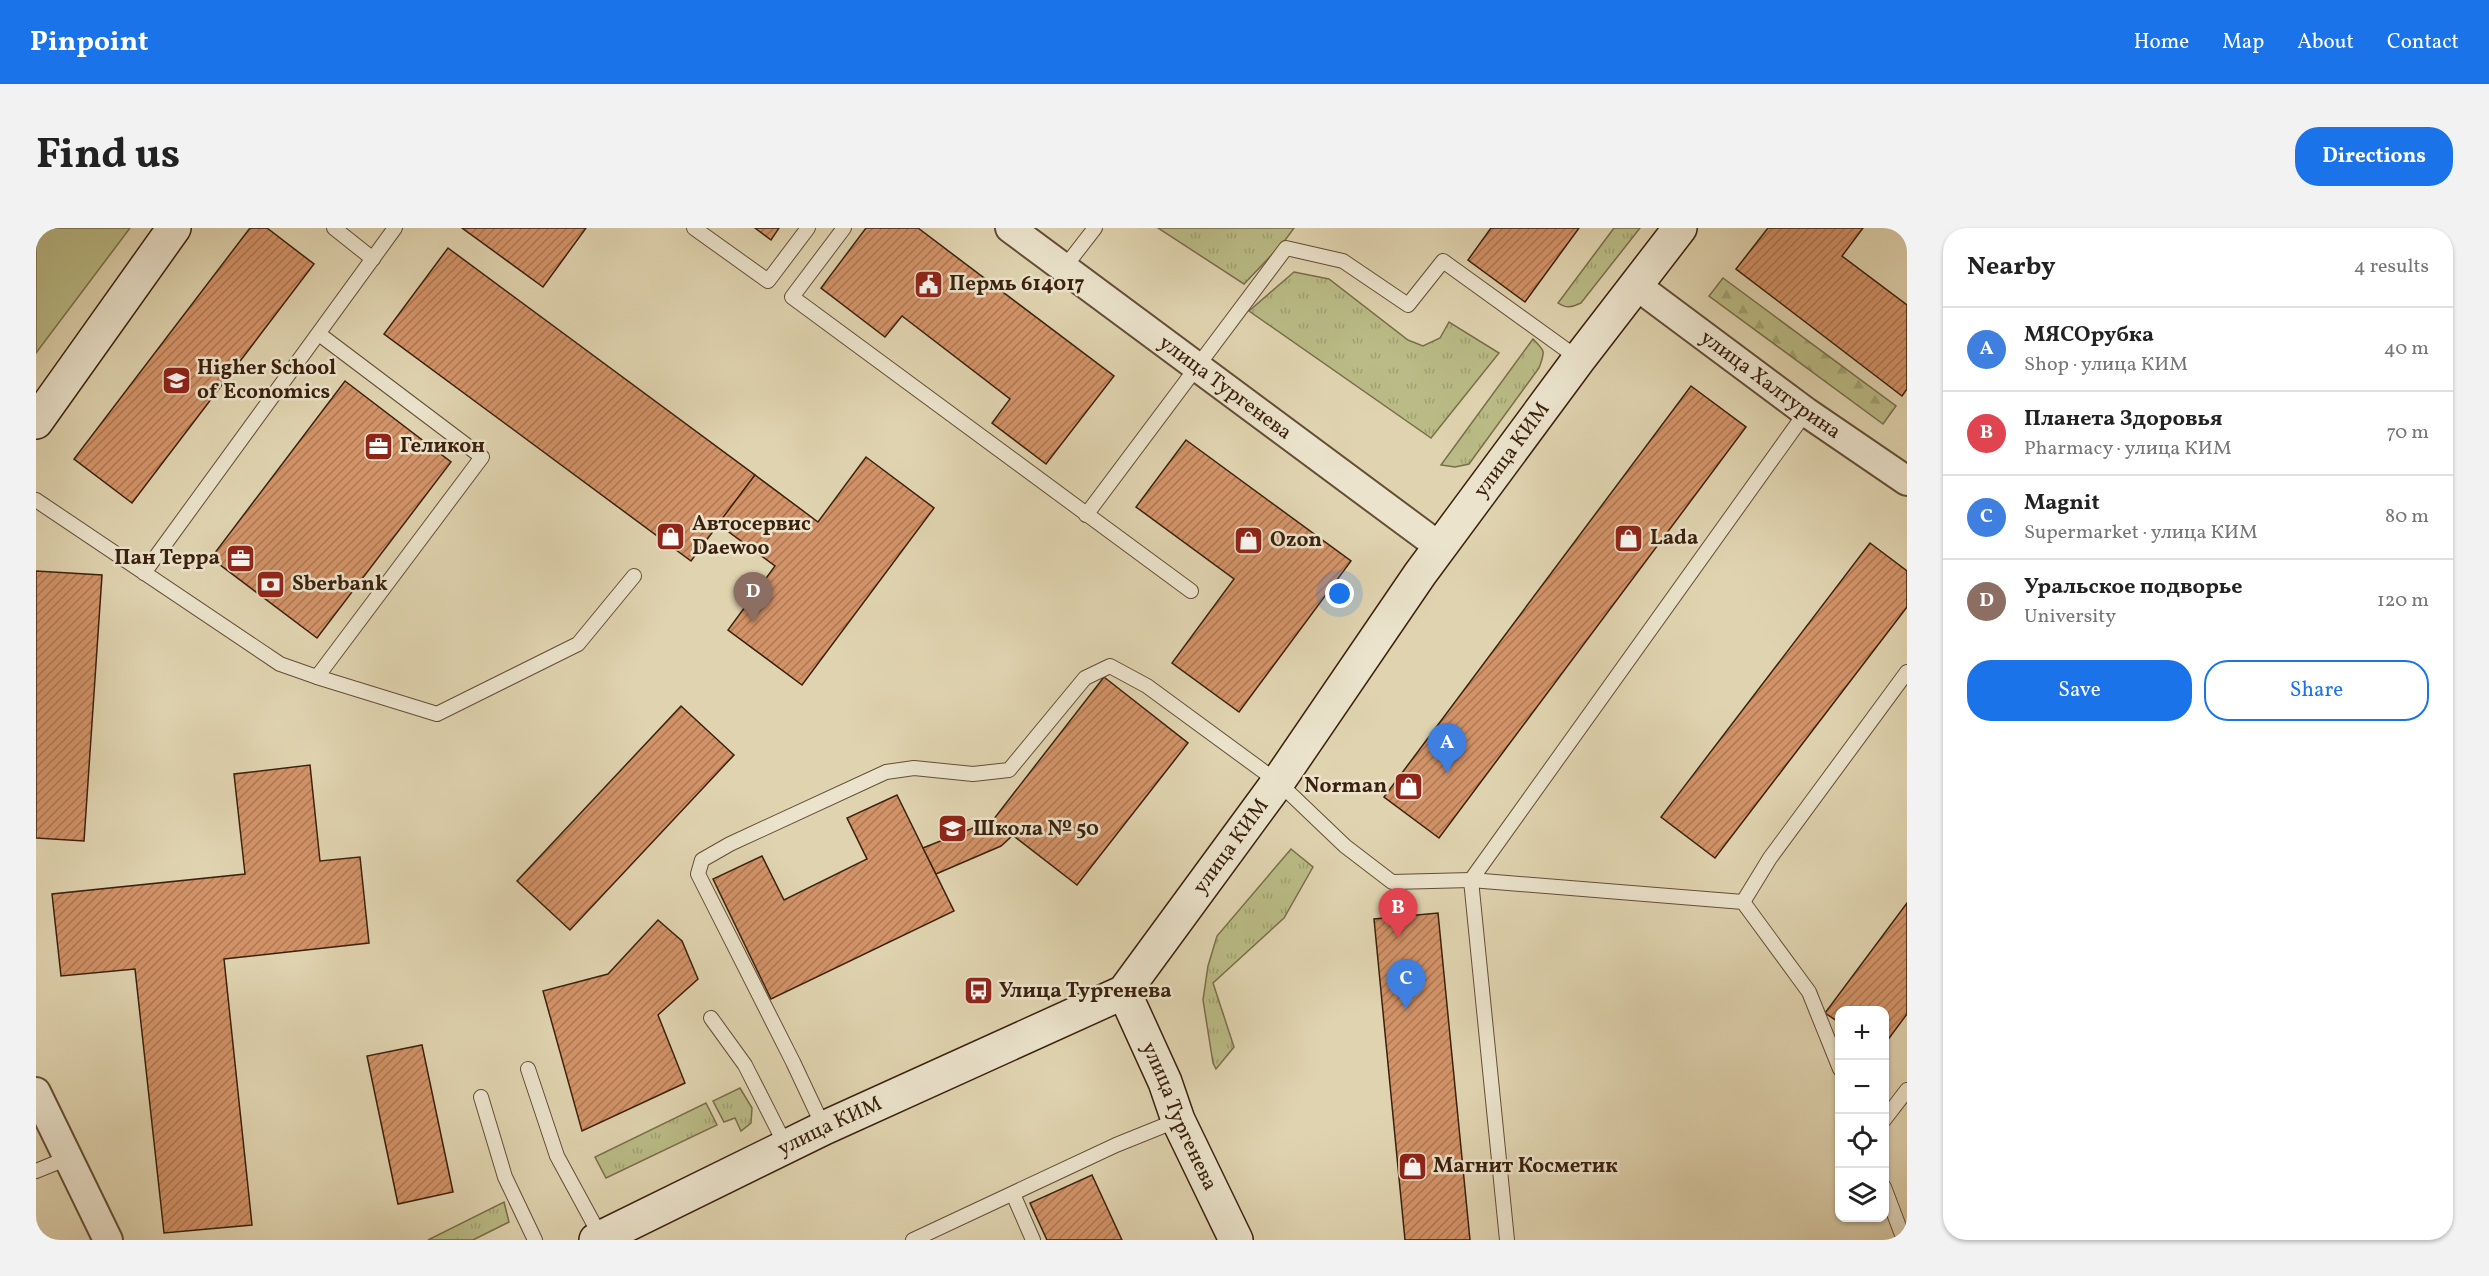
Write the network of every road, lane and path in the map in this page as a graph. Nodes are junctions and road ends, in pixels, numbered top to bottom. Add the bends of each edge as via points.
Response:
1 (174, 228) edge
2 (334, 228) edge
3 (395, 228) edge
4 (693, 228) edge
5 (808, 228) edge
6 (844, 228) edge
7 (1010, 228) edge
8 (1095, 228) edge
9 (1680, 228) edge
10 (373, 259) junction
11 (1064, 268) junction
12 (1637, 286) junction
13 (319, 334) junction
14 (1579, 359) junction
15 (1196, 366) junction
16 (1806, 412) junction
17 (36, 422) edge
18 (1907, 480) edge
19 (36, 500) edge
20 (1086, 515) junction
21 (1440, 547) junction
22 (144, 573) junction
23 (634, 576) dead end
24 (1191, 591) dead end
25 (1907, 672) edge
26 (317, 677) junction
27 (1278, 782) junction
28 (1471, 880) junction
29 (1743, 902) junction
30 (1124, 992) junction
31 (711, 1018) dead end
32 (1835, 1060) edge
33 (528, 1070) dead end
34 (1907, 1090) edge
35 (36, 1092) edge
36 (481, 1097) dead end
37 (1889, 1114) edge
38 (1179, 1120) junction
39 (824, 1128) junction
40 (786, 1146) junction
41 (68, 1158) junction
42 (36, 1171) edge
43 (1013, 1194) junction
44 (1889, 1200) edge
45 (598, 1239) edge
46 (108, 1240) edge
47 (535, 1240) edge
48 (913, 1240) edge
49 (1033, 1240) edge
50 (1236, 1240) edge
51 (1507, 1240) edge
52 (1904, 1240) edge

1 - 17 street
2 - 10 lane
3 - 10 lane
4 - 5 lane via 768,280
6 - 20 lane via 792,297
7 - 11 street, улица Тургенева
8 - 11 lane
9 - 12 street, улица КИМ
10 - 13 lane
11 - 15 street, улица Тургенева
12 - 14 street, улица КИМ
12 - 16 street, улица Халтурина
13 - 22 lane
13 - 26 lane via 482,457
14 - 15 lane via 1443,261 1408,305 1343,261 1286,248
14 - 21 street, улица КИМ
15 - 20 lane
15 - 21 street, улица Тургенева
16 - 18 street, улица Халтурина
16 - 28 lane
19 - 22 lane
20 - 24 lane
21 - 27 street, улица КИМ
22 - 26 lane via 280,664
23 - 26 lane via 578,644 437,714
25 - 29 lane via 1770,858
27 - 28 lane via 1346,846 1392,882
27 - 30 street, улица КИМ
27 - 39 lane via 1147,686 1110,666 1085,678 1009,770 973,774 914,768 886,772 702,860 698,874
28 - 29 lane
28 - 51 lane
29 - 32 lane via 1809,992
30 - 38 street, улица Тургенева
30 - 39 street, улица КИМ
31 - 40 lane via 746,1065
33 - 45 lane via 557,1156
34 - 37 lane
35 - 41 street
36 - 47 lane via 505,1177
38 - 43 lane
38 - 50 street, улица Тургенева
39 - 40 street, улица КИМ
40 - 45 street, улица КИМ
41 - 42 lane
41 - 46 street
43 - 48 lane
43 - 49 lane
44 - 52 lane

